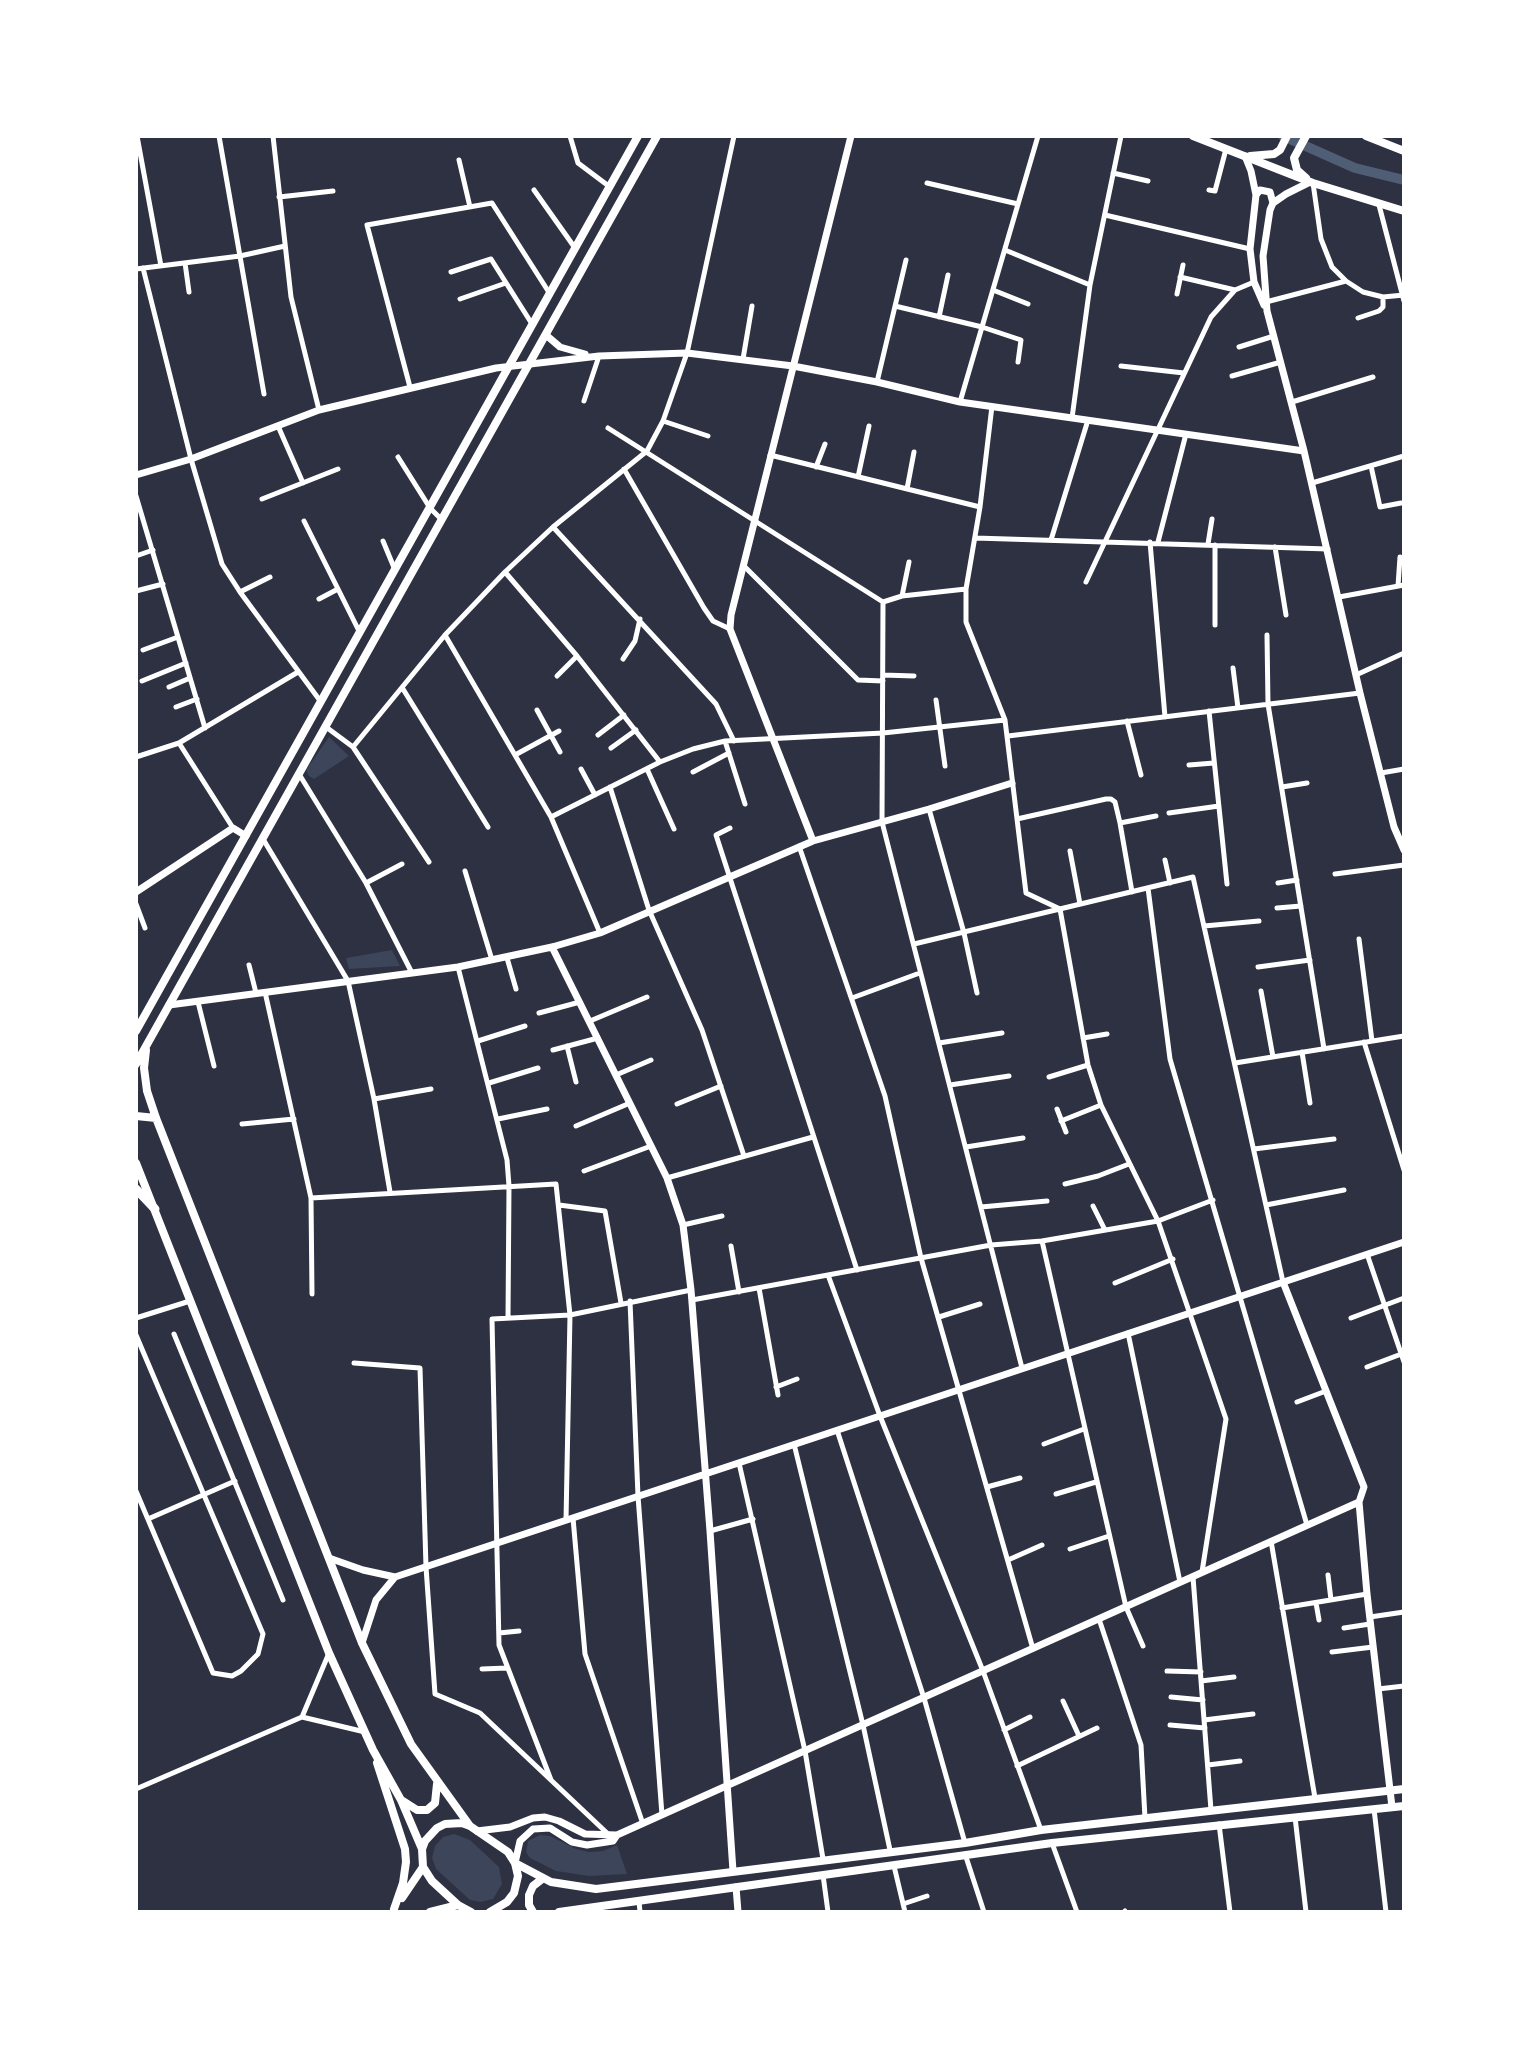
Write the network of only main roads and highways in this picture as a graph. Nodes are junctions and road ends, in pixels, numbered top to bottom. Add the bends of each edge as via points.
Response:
1 (638, 136) edge
2 (657, 136) edge
3 (1193, 136) edge
4 (1287, 136) edge
5 (1306, 136) edge
6 (1366, 136) edge
7 (1404, 151) edge
8 (1245, 156) junction
9 (1311, 182) junction
10 (1404, 211) edge
11 (139, 1018) edge
12 (136, 1031) edge
13 (146, 1046) junction
14 (136, 1064) edge
15 (136, 1116) edge
16 (156, 1118) junction
17 (136, 1163) edge
18 (136, 1189) edge
19 (155, 1209) junction
20 (373, 1750) junction
21 (437, 1782) junction
22 (1404, 1790) edge
23 (401, 1800) junction
24 (1404, 1806) edge
25 (474, 1829) junction
26 (422, 1849) junction
27 (515, 1863) junction
28 (423, 1867) junction
29 (542, 1879) junction
30 (458, 1905) junction
31 (393, 1910) edge
32 (491, 1911) edge
33 (430, 1912) edge
34 (471, 1912) edge
35 (533, 1912) edge
36 (559, 1912) edge

1 - 11 main road via 246,836
2 - 13 main road
3 - 8 main road
4 - 8 main road via 1280,150
5 - 9 main road via 1294,158 1297,170
6 - 7 main road
8 - 9 main road
9 - 10 main road
11 - 12 main road
13 - 14 main road
13 - 16 main road via 147,1091
15 - 16 main road
16 - 21 main road via 362,1643 411,1744
17 - 19 main road
18 - 19 highway
19 - 20 main road via 329,1653
20 - 23 main road
20 - 31 main road via 405,1849 403,1883
21 - 23 main road via 435,1803 428,1810 417,1810
21 - 25 main road
22 - 29 main road via 1041,1830 596,1889
23 - 26 main road
24 - 36 main road via 1052,1843
25 - 26 main road via 445,1824 430,1834
25 - 27 main road via 508,1852
26 - 28 main road
27 - 29 main road
27 - 32 main road via 514,1893
28 - 30 main road
28 - 31 main road
29 - 35 main road via 529,1895
30 - 33 main road
30 - 34 main road

